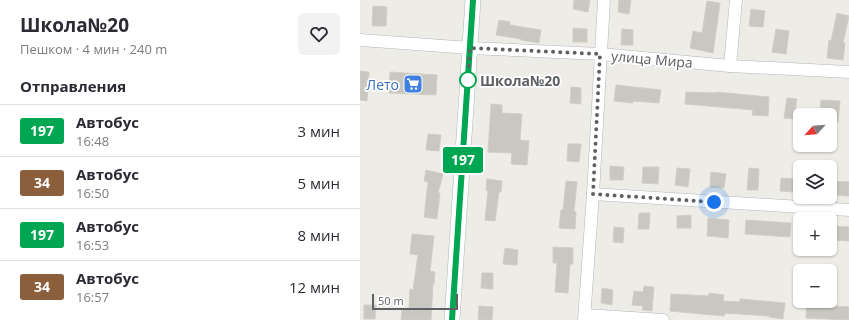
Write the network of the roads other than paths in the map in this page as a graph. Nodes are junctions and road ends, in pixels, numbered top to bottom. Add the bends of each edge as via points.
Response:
1 (473, 0) edge
2 (604, 0) edge
3 (736, 0) edge
4 (360, 40) edge
5 (470, 48) junction
6 (600, 54) junction
7 (730, 66) junction
8 (849, 72) edge
9 (593, 194) junction
10 (849, 210) edge
11 (584, 318) edge
12 (452, 320) edge
13 (663, 320) edge

1 - 5 street
2 - 6 street
3 - 7 street
4 - 5 street, улица Мира
5 - 6 street, улица Мира
5 - 12 street
6 - 7 street, улица Мира
6 - 9 street
7 - 8 street, улица Мира
9 - 10 street
9 - 11 street
11 - 13 street

